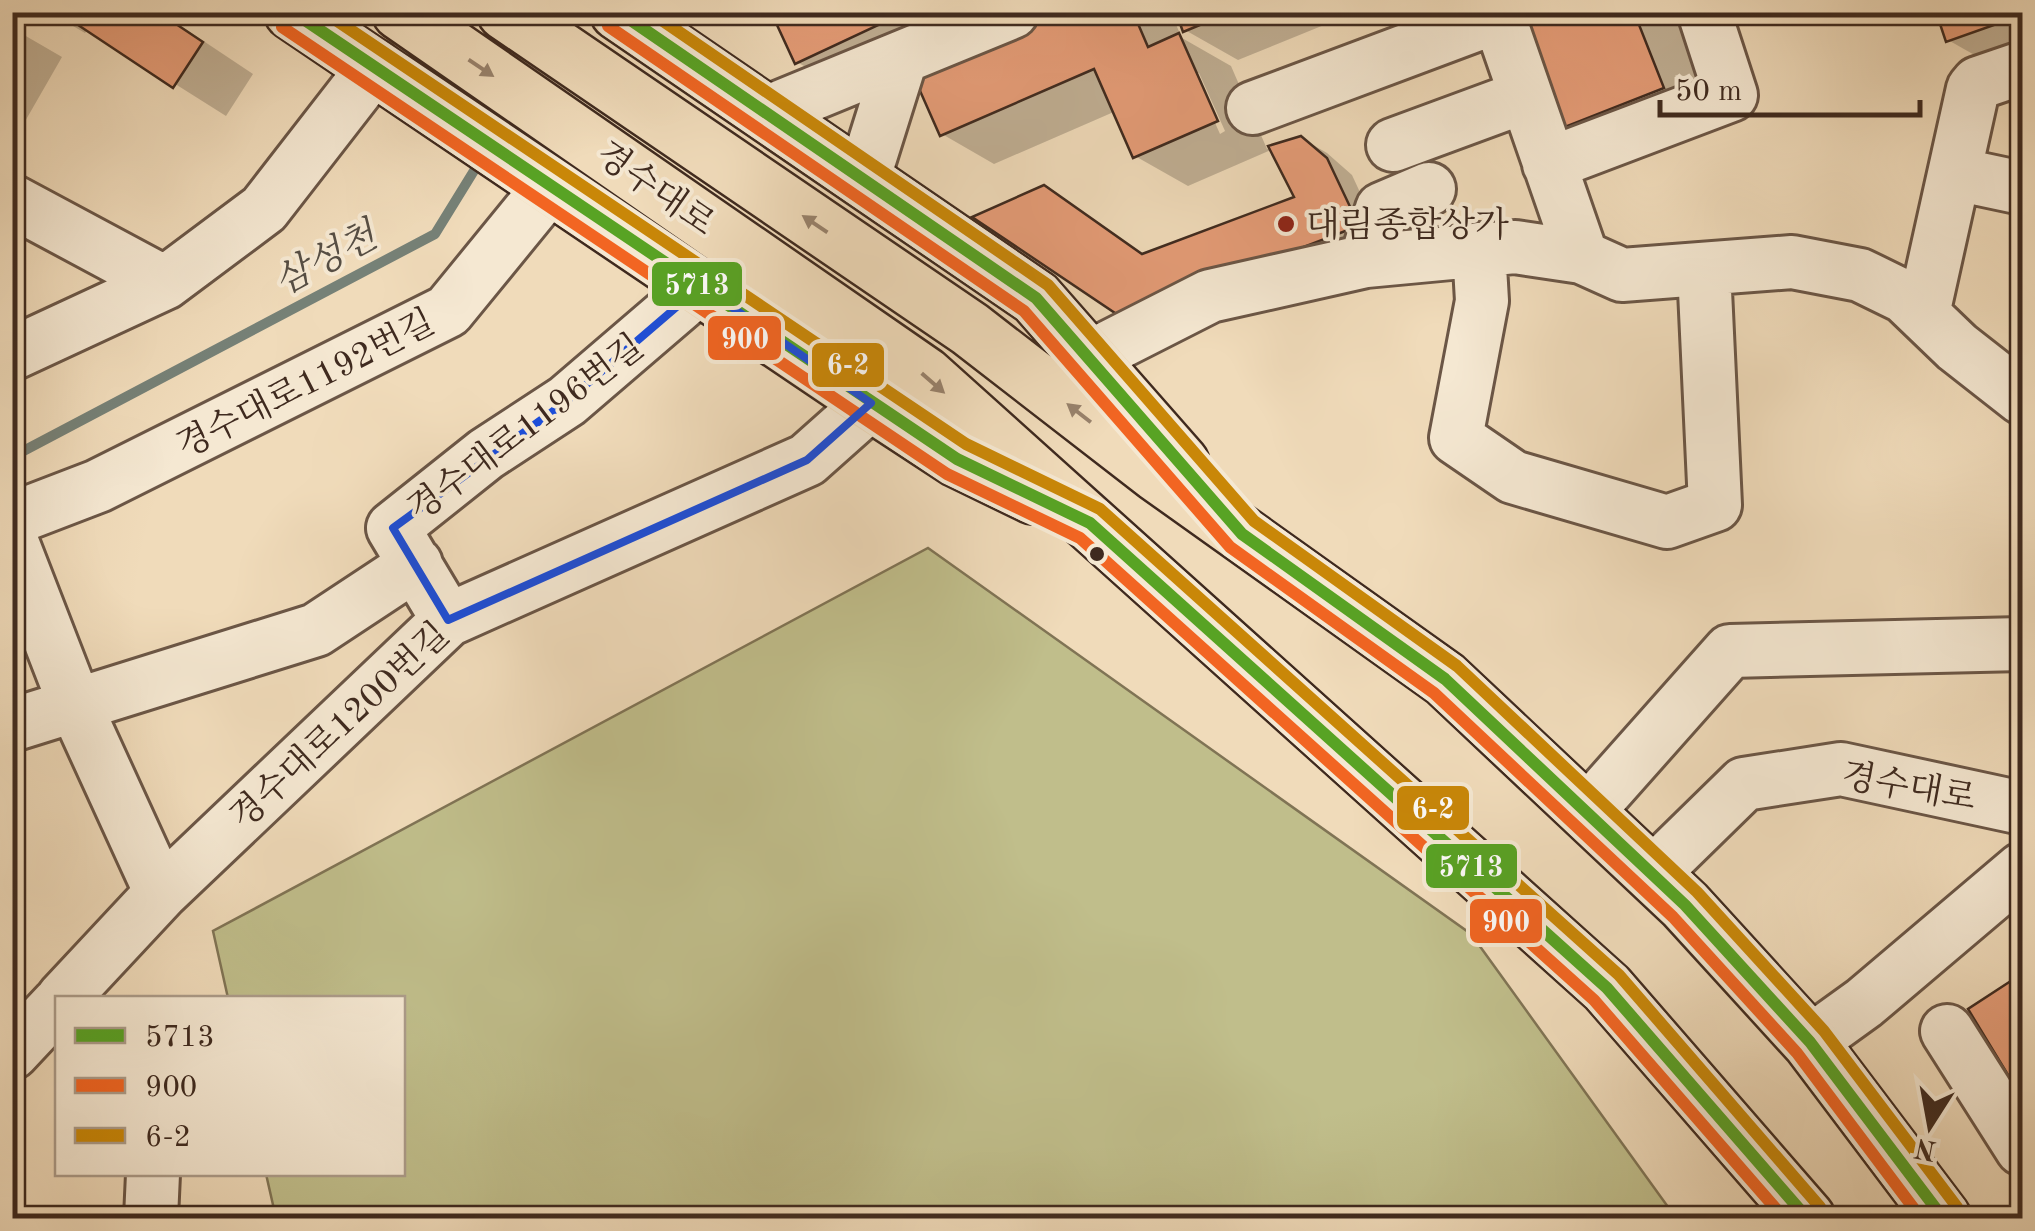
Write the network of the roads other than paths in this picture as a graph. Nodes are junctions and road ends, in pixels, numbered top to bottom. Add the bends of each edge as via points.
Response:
1 (292, 12) edge
2 (400, 12) edge
3 (504, 12) edge
4 (618, 12) edge
5 (1012, 12) edge
6 (1704, 12) edge
7 (1498, 14) edge
8 (901, 59) junction
9 (2022, 68) edge
10 (391, 77) junction
11 (1526, 96) junction
12 (1253, 108) dead end
13 (766, 114) junction
14 (1394, 144) dead end
15 (1549, 164) junction
16 (1956, 174) junction
17 (545, 180) junction
18 (862, 180) junction
19 (2022, 188) edge
20 (1429, 189) dead end
21 (12, 201) edge
22 (1479, 249) junction
23 (1582, 257) junction
24 (1366, 262) junction
25 (1704, 269) junction
26 (165, 283) junction
27 (701, 286) junction
28 (1923, 314) junction
29 (12, 354) edge
30 (1090, 356) junction
31 (2022, 398) edge
32 (871, 403) junction
33 (12, 519) edge
34 (1090, 523) junction
35 (1242, 534) junction
36 (12, 542) edge
37 (416, 564) junction
38 (448, 620) junction
39 (2022, 644) edge
40 (76, 706) junction
41 (12, 725) edge
42 (2022, 808) edge
43 (1587, 812) junction
44 (1652, 874) junction
45 (2018, 886) edge
46 (161, 892) junction
47 (69, 996) edge
48 (55, 1010) edge
49 (1947, 1031) dead end
50 (1810, 1042) junction
51 (12, 1053) edge
52 (2022, 1149) edge
53 (153, 1176) edge
54 (151, 1218) edge
55 (1807, 1218) edge
56 (1942, 1218) edge

1 - 10 main road
2 -> 34 main road, 경수대로 via 925,375
35 -> 3 main road, 경수대로 via 970,329
4 - 13 main road
5 - 8 street
6 - 15 street via 1731,94
7 - 11 street
7 - 12 street
8 - 13 street
8 - 18 street
9 - 16 street via 1973,89
10 - 17 main road
10 - 26 street via 264,210
11 - 14 street
11 - 15 street
13 - 18 main road
15 - 23 street
16 - 19 street
16 - 28 street
17 - 27 main road
17 - 33 street, 경수대로1192번길 via 448,311 98,486
18 - 30 main road via 1036,298
20 - 24 street via 1382,208
21 - 26 street
22 - 23 street
22 - 24 street
22 - 25 street via 1482,300 1456,438 1514,476 1666,522 1715,504
23 - 25 street via 1622,275
24 - 30 street via 1210,296
25 - 28 street via 1792,262 1860,275 1905,296
26 - 29 street
27 - 32 main road
27 - 37 street, 경수대로1196번길 via 567,401 393,528
28 - 31 street
30 - 35 main road
32 - 34 main road via 957,459
32 - 38 street, 경수대로1200번길 via 807,460
34 - 55 main road, 경수대로 via 1608,988
35 - 43 main road, 경수대로 via 1446,679
36 - 40 street
37 - 38 street
37 - 40 street, 경수대로1196번길 via 316,630
38 - 46 street, 경수대로1200번길
39 - 43 street via 1730,651
40 - 41 street, 경수대로1196번길
40 - 46 street
42 - 44 street, 경수대로 via 1841,769 1744,784
43 - 44 main road, 경수대로
44 - 50 main road, 경수대로
45 - 50 street
46 - 47 street, 경수대로1200번길
48 - 51 street, 경수대로1200번길
49 - 52 street
50 - 56 main road, 경수대로
53 - 54 street

